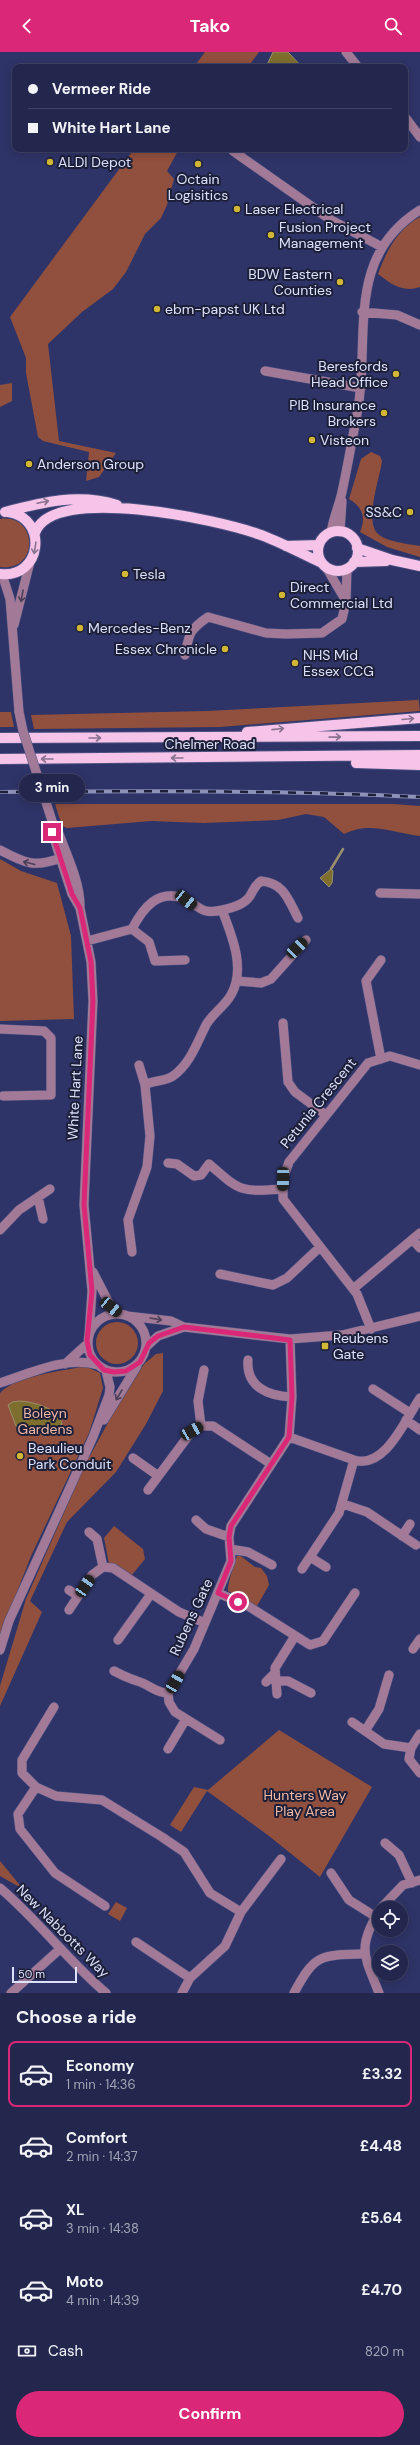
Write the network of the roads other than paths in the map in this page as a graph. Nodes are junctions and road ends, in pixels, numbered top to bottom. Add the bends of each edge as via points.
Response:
1 (346, 52) edge
2 (356, 64) edge
3 (408, 121) edge
4 (420, 137) edge
5 (234, 152) edge
6 (420, 210) edge
7 (382, 246) junction
8 (362, 312) junction
9 (420, 325) edge
10 (265, 371) dead end
11 (361, 388) junction
12 (128, 508) junction
13 (3, 512) edge
14 (336, 532) junction
15 (35, 533) junction
16 (319, 545) junction
17 (284, 546) junction
18 (357, 548) junction
19 (392, 560) junction
20 (30, 562) junction
21 (324, 565) junction
22 (351, 566) junction
23 (420, 566) edge
24 (1, 574) edge
25 (346, 602) junction
26 (13, 631) junction
27 (185, 655) dead end
28 (420, 718) edge
29 (420, 736) edge
30 (0, 738) edge
31 (198, 738) junction
32 (420, 755) edge
33 (216, 758) junction
34 (0, 759) edge
35 (420, 765) edge
36 (54, 827) junction
37 (0, 850) edge
38 (61, 858) junction
39 (380, 894) dead end
40 (420, 894) edge
41 (80, 908) junction
42 (222, 910) junction
43 (298, 918) dead end
44 (132, 929) junction
45 (306, 940) dead end
46 (87, 941) junction
47 (185, 960) dead end
48 (381, 960) dead end
49 (237, 981) junction
50 (283, 1023) dead end
51 (0, 1029) edge
52 (381, 1058) junction
53 (139, 1065) dead end
54 (420, 1065) edge
55 (144, 1084) junction
56 (3, 1096) dead end
57 (326, 1115) junction
58 (168, 1163) dead end
59 (50, 1189) dead end
60 (283, 1189) junction
61 (38, 1197) junction
62 (43, 1219) dead end
63 (0, 1230) edge
64 (420, 1232) edge
65 (413, 1240) junction
66 (320, 1247) junction
67 (420, 1248) edge
68 (132, 1252) dead end
69 (91, 1270) junction
70 (220, 1274) dead end
71 (353, 1289) junction
72 (123, 1315) junction
73 (420, 1316) edge
74 (184, 1327) junction
75 (370, 1329) junction
76 (88, 1339) junction
77 (290, 1340) junction
78 (146, 1347) junction
79 (248, 1360) dead end
80 (140, 1362) junction
81 (65, 1364) junction
82 (98, 1365) junction
83 (204, 1370) dead end
84 (106, 1371) junction
85 (0, 1383) edge
86 (373, 1388) dead end
87 (292, 1397) junction
88 (420, 1398) edge
89 (408, 1417) junction
90 (201, 1426) junction
91 (420, 1430) edge
92 (93, 1437) junction
93 (289, 1437) junction
94 (133, 1458) dead end
95 (354, 1460) junction
96 (271, 1464) junction
97 (157, 1475) junction
98 (148, 1490) dead end
99 (343, 1504) junction
100 (196, 1520) dead end
101 (410, 1524) dead end
102 (89, 1532) dead end
103 (402, 1536) junction
104 (229, 1537) junction
105 (416, 1545) dead end
106 (230, 1549) junction
107 (310, 1557) junction
108 (272, 1566) dead end
109 (103, 1567) junction
110 (326, 1567) dead end
111 (302, 1569) dead end
112 (68, 1590) dead end
113 (218, 1593) junction
114 (355, 1593) dead end
115 (151, 1594) junction
116 (78, 1596) junction
117 (69, 1610) dead end
118 (205, 1623) junction
119 (295, 1636) junction
120 (420, 1639) edge
121 (118, 1640) dead end
122 (0, 1650) edge
123 (413, 1650) dead end
124 (114, 1671) dead end
125 (389, 1675) dead end
126 (275, 1677) junction
127 (266, 1682) dead end
128 (168, 1693) junction
129 (311, 1693) dead end
130 (277, 1694) dead end
131 (54, 1707) dead end
132 (186, 1720) junction
133 (352, 1722) dead end
134 (365, 1731) junction
135 (420, 1734) edge
136 (220, 1740) dead end
137 (411, 1748) junction
138 (168, 1749) dead end
139 (420, 1773) edge
140 (36, 1786) junction
141 (385, 1843) dead end
142 (281, 1859) dead end
143 (331, 1873) dead end
144 (416, 1881) edge
145 (0, 1888) edge
146 (388, 1901) edge
147 (105, 1906) dead end
148 (241, 1912) junction
149 (372, 1912) edge
150 (372, 1923) edge
151 (136, 1942) dead end
152 (60, 1949) junction
153 (364, 1954) junction
154 (190, 1978) junction
155 (11, 1993) edge
156 (106, 1993) edge
157 (182, 1993) edge
158 (294, 1993) edge
159 (379, 1993) edge

1 - 2 street
3 - 4 street
5 - 7 street via 331,220
6 - 7 street via 392,232
7 - 8 street via 370,277
8 - 9 street via 397,315
8 - 11 street
10 - 11 street
11 - 14 street
13 -> 12 main road via 49,500 73,499 104,501
12 - 15 main road via 82,508 59,512 39,524
12 - 17 main road via 197,518 258,534
13 - 15 main road via 23,517
14 - 16 main road via 323,538
14 - 18 main road via 350,536
15 -> 20 main road via 36,549
16 - 17 main road
16 - 21 main road via 319,556
17 - 21 main road
18 - 19 main road
18 - 22 main road
19 - 22 main road
19 - 23 main road
20 - 24 main road via 18,572
20 -> 26 street, White Hart Lane
21 - 22 main road via 335,571
21 - 25 street
22 - 25 street
24 - 26 street, White Hart Lane via 10,599
25 - 27 street via 342,619 322,633 266,633 208,617 193,627
26 - 36 street, White Hart Lane, bridge via 23,731
31 -> 28 main road via 284,728
31 -> 29 main road, Chelmer Road
30 -> 31 main road, Chelmer Road
32 - 33 main road, Chelmer Road
33 -> 34 main road, Chelmer Road
33 - 35 main road
36 - 38 street, White Hart Lane via 52,832
36 - 41 street, White Hart Lane via 58,831 70,865
38 -> 37 street via 32,865
38 - 41 street, White Hart Lane via 72,894
39 - 40 street
41 - 46 street, White Hart Lane
42 - 43 street via 243,903 253,886 261,881 272,882 283,889
42 - 44 street via 210,913 172,895 157,898 145,907
42 - 49 street via 238,965
44 - 46 street
44 - 47 street via 149,942 155,961
45 - 49 street via 271,979 261,983
46 - 69 street, White Hart Lane via 93,1001 84,1205
48 - 52 street via 366,982
49 - 55 street via 232,994 220,1011 208,1021 186,1064 173,1076 161,1082
50 - 57 street via 288,1082 296,1092
51 - 56 street via 44,1031 51,1038 51,1095
52 - 54 street via 390,1056
52 - 57 street, Petunia Crescent via 368,1063
53 - 55 street
55 - 68 street via 150,1136 147,1167 128,1220
57 - 60 street, Petunia Crescent via 289,1162 283,1179
58 - 60 street via 177,1164 194,1176 201,1175 209,1164 236,1188 251,1192
59 - 61 street
60 - 66 street, Petunia Crescent via 283,1199
61 - 62 street
61 - 63 street via 19,1210
64 - 65 street
65 - 67 street
65 - 71 street
66 - 70 street via 287,1278 273,1286
66 - 71 street, Petunia Crescent
69 - 72 street, White Hart Lane via 111,1307
69 - 76 street, White Hart Lane
71 - 75 street, Petunia Crescent
72 -> 74 street via 171,1321
72 - 76 street via 101,1318 94,1325
72 - 78 street via 141,1327
73 - 75 street
74 - 77 street
74 - 78 street via 158,1336
75 - 77 street via 321,1338
76 - 81 street
76 - 82 street via 90,1355
77 - 87 street, Rubens Gate
78 - 80 street
79 - 87 street via 247,1370 253,1384 266,1394
80 - 84 street via 123,1372
80 -> 92 street
81 - 82 street
81 - 85 street
82 - 84 street
83 - 90 street via 198,1401
84 - 92 street via 109,1394
86 - 89 street
87 - 93 street, Rubens Gate
88 - 89 street
89 - 91 street
89 - 95 street via 384,1453 374,1460 363,1463
90 - 96 street via 213,1426
90 - 97 street via 192,1431 164,1470
92 - 122 street via 10,1621
93 - 95 street
93 - 96 street, Rubens Gate
94 - 97 street
95 - 99 street
96 - 104 street, Rubens Gate via 231,1526
97 - 98 street
99 - 103 street via 367,1512
99 - 107 street
100 - 104 street via 217,1534
101 - 103 street
102 - 109 street via 96,1539
103 - 105 street
104 - 106 street, Rubens Gate
106 - 108 street via 248,1552
106 - 113 street, Rubens Gate via 231,1561
107 - 110 street
107 - 111 street
109 - 115 street via 113,1568
109 - 116 street via 92,1575
112 - 116 street
113 - 118 street, Rubens Gate
113 - 119 street via 248,1606
114 - 119 street via 323,1641 310,1644
115 - 118 street via 179,1612
115 - 121 street
116 - 117 street
118 - 128 street, Rubens Gate via 194,1649
119 - 126 street via 275,1668
120 - 123 street
124 - 128 street via 159,1693
125 - 134 street via 379,1709
126 - 127 street
126 - 129 street
126 - 130 street
128 - 132 street via 169,1702 175,1712
131 - 140 street via 22,1760 22,1773
132 - 136 street
132 - 138 street
133 - 134 street
134 - 137 street via 384,1744
135 - 137 street
137 - 139 street via 409,1759
140 - 147 street via 18,1814 20,1829 55,1873
140 - 148 street via 56,1796 102,1800 155,1832 184,1852 210,1894
141 - 144 street via 399,1855
142 - 148 street
143 - 149 street via 349,1900
144 - 146 street via 403,1885
145 - 152 street, New Nabbotts Way
148 - 154 street via 226,1946
150 - 153 street via 367,1932
151 - 154 street
152 - 155 street
152 - 156 street, New Nabbotts Way via 84,1975
153 - 158 street via 318,1959 306,1970
153 - 159 street
154 - 157 street

